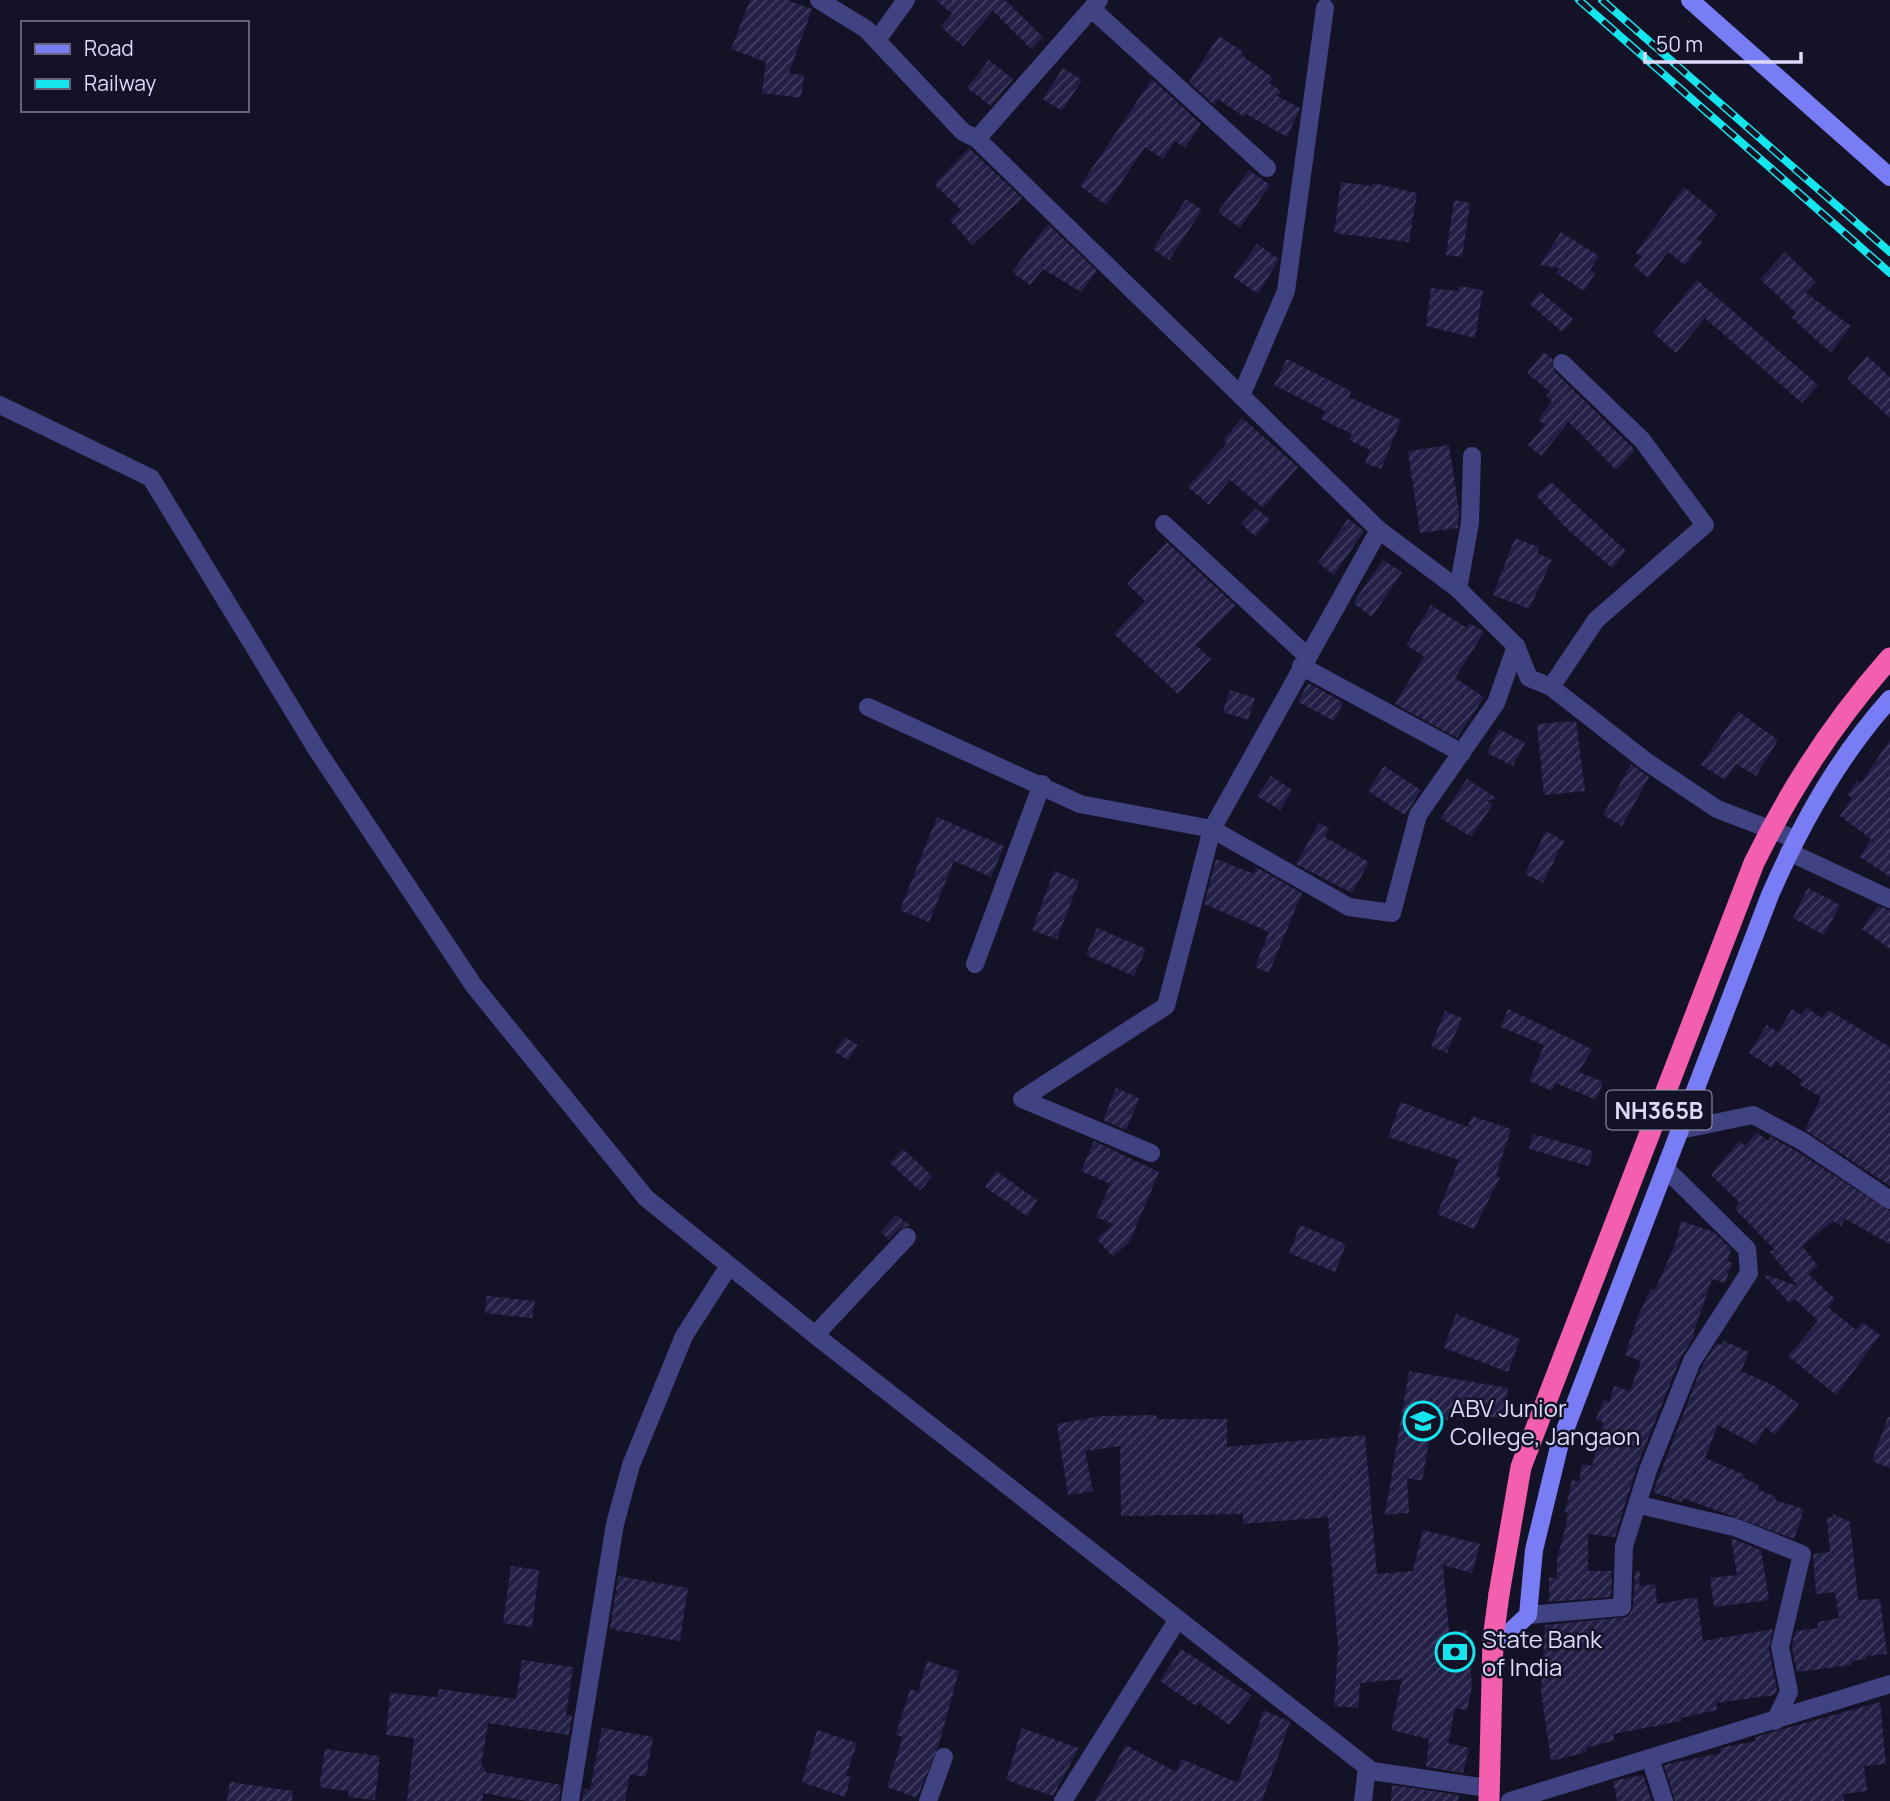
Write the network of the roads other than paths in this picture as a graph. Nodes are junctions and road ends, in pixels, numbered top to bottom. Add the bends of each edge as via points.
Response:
1 (819, 0) edge
2 (906, 0) edge
3 (1690, 0) edge
4 (1096, 5) edge
5 (1325, 8) dead end
6 (877, 40) junction
7 (977, 139) junction
8 (1267, 168) dead end
9 (1890, 177) edge
10 (1562, 363) dead end
11 (1241, 396) junction
12 (0, 405) edge
13 (1472, 456) dead end
14 (1164, 524) dead end
15 (1379, 530) junction
16 (1458, 589) junction
17 (1516, 646) junction
18 (1890, 658) edge
19 (1304, 661) junction
20 (1551, 687) junction
21 (1890, 699) edge
22 (868, 707) dead end
23 (1462, 753) junction
24 (1042, 784) junction
25 (1212, 829) junction
26 (1792, 845) junction
27 (1890, 899) edge
28 (975, 964) dead end
29 (1680, 1130) junction
30 (1151, 1153) dead end
31 (1667, 1170) junction
32 (1890, 1200) edge
33 (907, 1237) dead end
34 (729, 1266) junction
35 (815, 1335) junction
36 (1640, 1505) junction
37 (1528, 1615) junction
38 (1178, 1619) junction
39 (1493, 1639) junction
40 (1890, 1684) edge
41 (1775, 1720) junction
42 (944, 1757) dead end
43 (1650, 1758) junction
44 (1367, 1767) junction
45 (1488, 1795) edge
46 (569, 1801) edge
47 (929, 1801) edge
48 (1063, 1801) edge
49 (1363, 1801) edge
50 (1510, 1801) edge
51 (1664, 1801) edge

1 - 6 street
2 - 6 street
3 - 9 street
4 - 7 street
4 - 8 street
5 - 11 street via 1286,291
6 - 7 street via 964,132
7 - 11 street
10 - 20 street via 1642,440 1705,525 1596,620
11 - 15 street
12 - 34 street via 151,478 317,750 474,986 646,1198
13 - 16 street via 1470,523
14 - 19 street
15 - 16 street
15 - 19 street
16 - 17 street
17 - 20 street via 1528,678
17 - 23 street via 1496,703
18 - 39 highway, NH365B, bridge via 1816,752 1755,863 1521,1467
19 - 23 street
19 - 25 street
20 - 26 street via 1647,762 1717,808
21 - 26 street via 1828,782
22 - 24 street
23 - 25 street via 1418,815 1392,913 1349,907
24 - 25 street via 1080,804
24 - 28 street
25 - 30 street via 1166,1006 1022,1099
26 - 27 street
26 - 29 street
29 - 31 street
29 - 32 street via 1753,1115 1802,1141
31 - 36 street via 1747,1249 1749,1273 1692,1361 1648,1470
31 - 37 street via 1560,1443 1534,1550
33 - 35 street
34 - 35 street
34 - 46 street via 684,1336 631,1465 615,1524
35 - 38 street
36 - 37 street via 1624,1546 1622,1607
36 - 41 street via 1734,1527 1802,1554 1780,1647 1788,1692
37 - 39 street via 1511,1631
38 - 44 street
38 - 48 street
39 - 45 highway, NH365B
40 - 41 street
41 - 43 street
42 - 47 street
43 - 50 street
43 - 51 street
44 - 45 street
44 - 49 street

